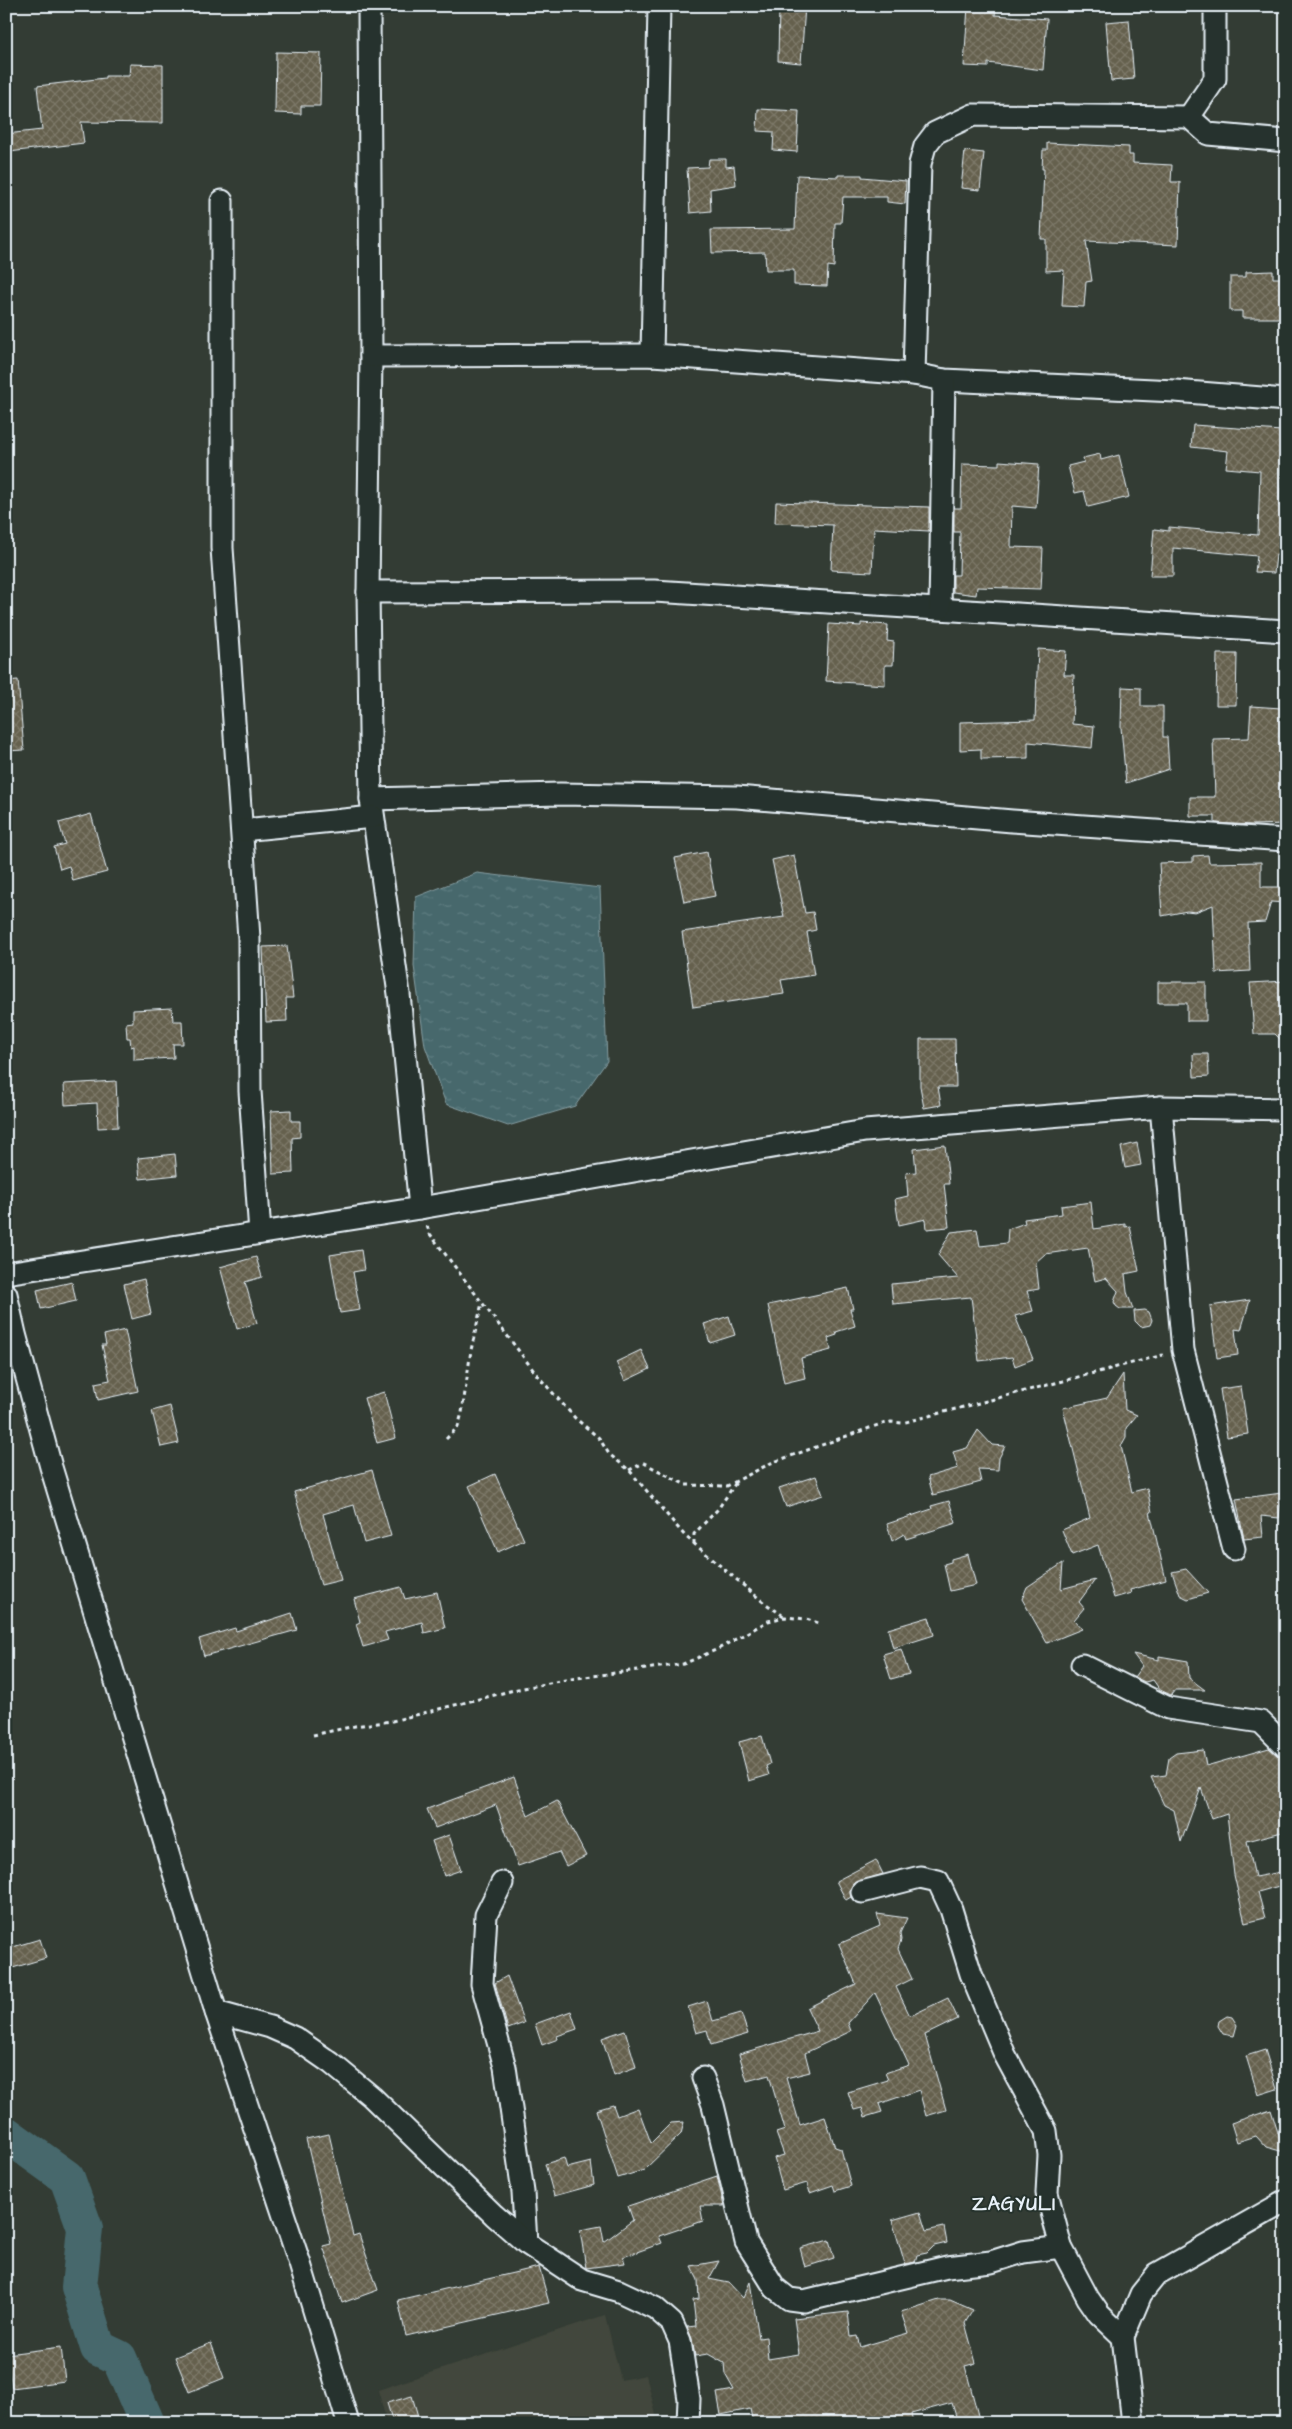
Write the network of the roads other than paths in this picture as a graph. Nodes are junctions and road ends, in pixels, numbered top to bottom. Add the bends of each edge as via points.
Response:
1 (369, 6) edge
2 (660, 6) edge
3 (1215, 6) edge
4 (1189, 117) junction
5 (1286, 141) edge
6 (222, 201) dead end
7 (652, 355) junction
8 (371, 356) junction
9 (914, 374) junction
10 (944, 380) junction
11 (1286, 400) edge
12 (368, 592) junction
13 (940, 608) junction
14 (1286, 631) edge
15 (372, 808) junction
16 (243, 830) junction
17 (1286, 840) edge
18 (1161, 1107) junction
19 (1286, 1109) edge
20 (420, 1208) junction
21 (260, 1234) junction
22 (6, 1273) edge
23 (6, 1294) edge
24 (1234, 1549) dead end
25 (1082, 1665) dead end
26 (1286, 1746) edge
27 (502, 1883) dead end
28 (862, 1892) dead end
29 (216, 2012) junction
30 (703, 2078) dead end
31 (1286, 2201) edge
32 (526, 2243) junction
33 (1060, 2247) junction
34 (1123, 2338) junction
35 (348, 2423) edge
36 (688, 2423) edge
37 (1133, 2423) edge

1 - 8 street
2 - 7 street
3 - 4 street via 1215,79
4 - 5 street via 1208,134
4 - 9 street via 973,115 935,133 925,146 920,164
6 - 16 street via 222,548
7 - 8 street
7 - 9 street
8 - 12 street
9 - 10 street
10 - 11 street via 1175,391
10 - 13 street
12 - 13 street via 654,591
12 - 15 street
13 - 14 street
15 - 16 street
15 - 17 street via 560,794 737,797
15 - 20 street via 398,994
16 - 21 street via 250,938 250,1091
18 - 19 street
18 - 20 street via 865,1132
18 - 24 street via 1183,1350
20 - 21 street
21 - 22 street
23 - 29 street via 52,1468
25 - 26 street via 1168,1708 1261,1722
27 - 32 street via 486,1915 482,1984 505,2067 522,2182
28 - 33 street via 920,1877 938,1881 1005,2055 1046,2131 1049,2155 1046,2193
29 - 32 street via 270,2027 294,2038 331,2063 372,2097
29 - 35 street via 297,2255
30 - 33 street via 713,2104 746,2242 775,2288 788,2299 804,2301 947,2267 991,2262 1023,2252
31 - 34 street via 1157,2274 1141,2294
32 - 36 street via 582,2280 619,2291 655,2308 672,2323 684,2357
33 - 34 street via 1099,2314
34 - 37 street

